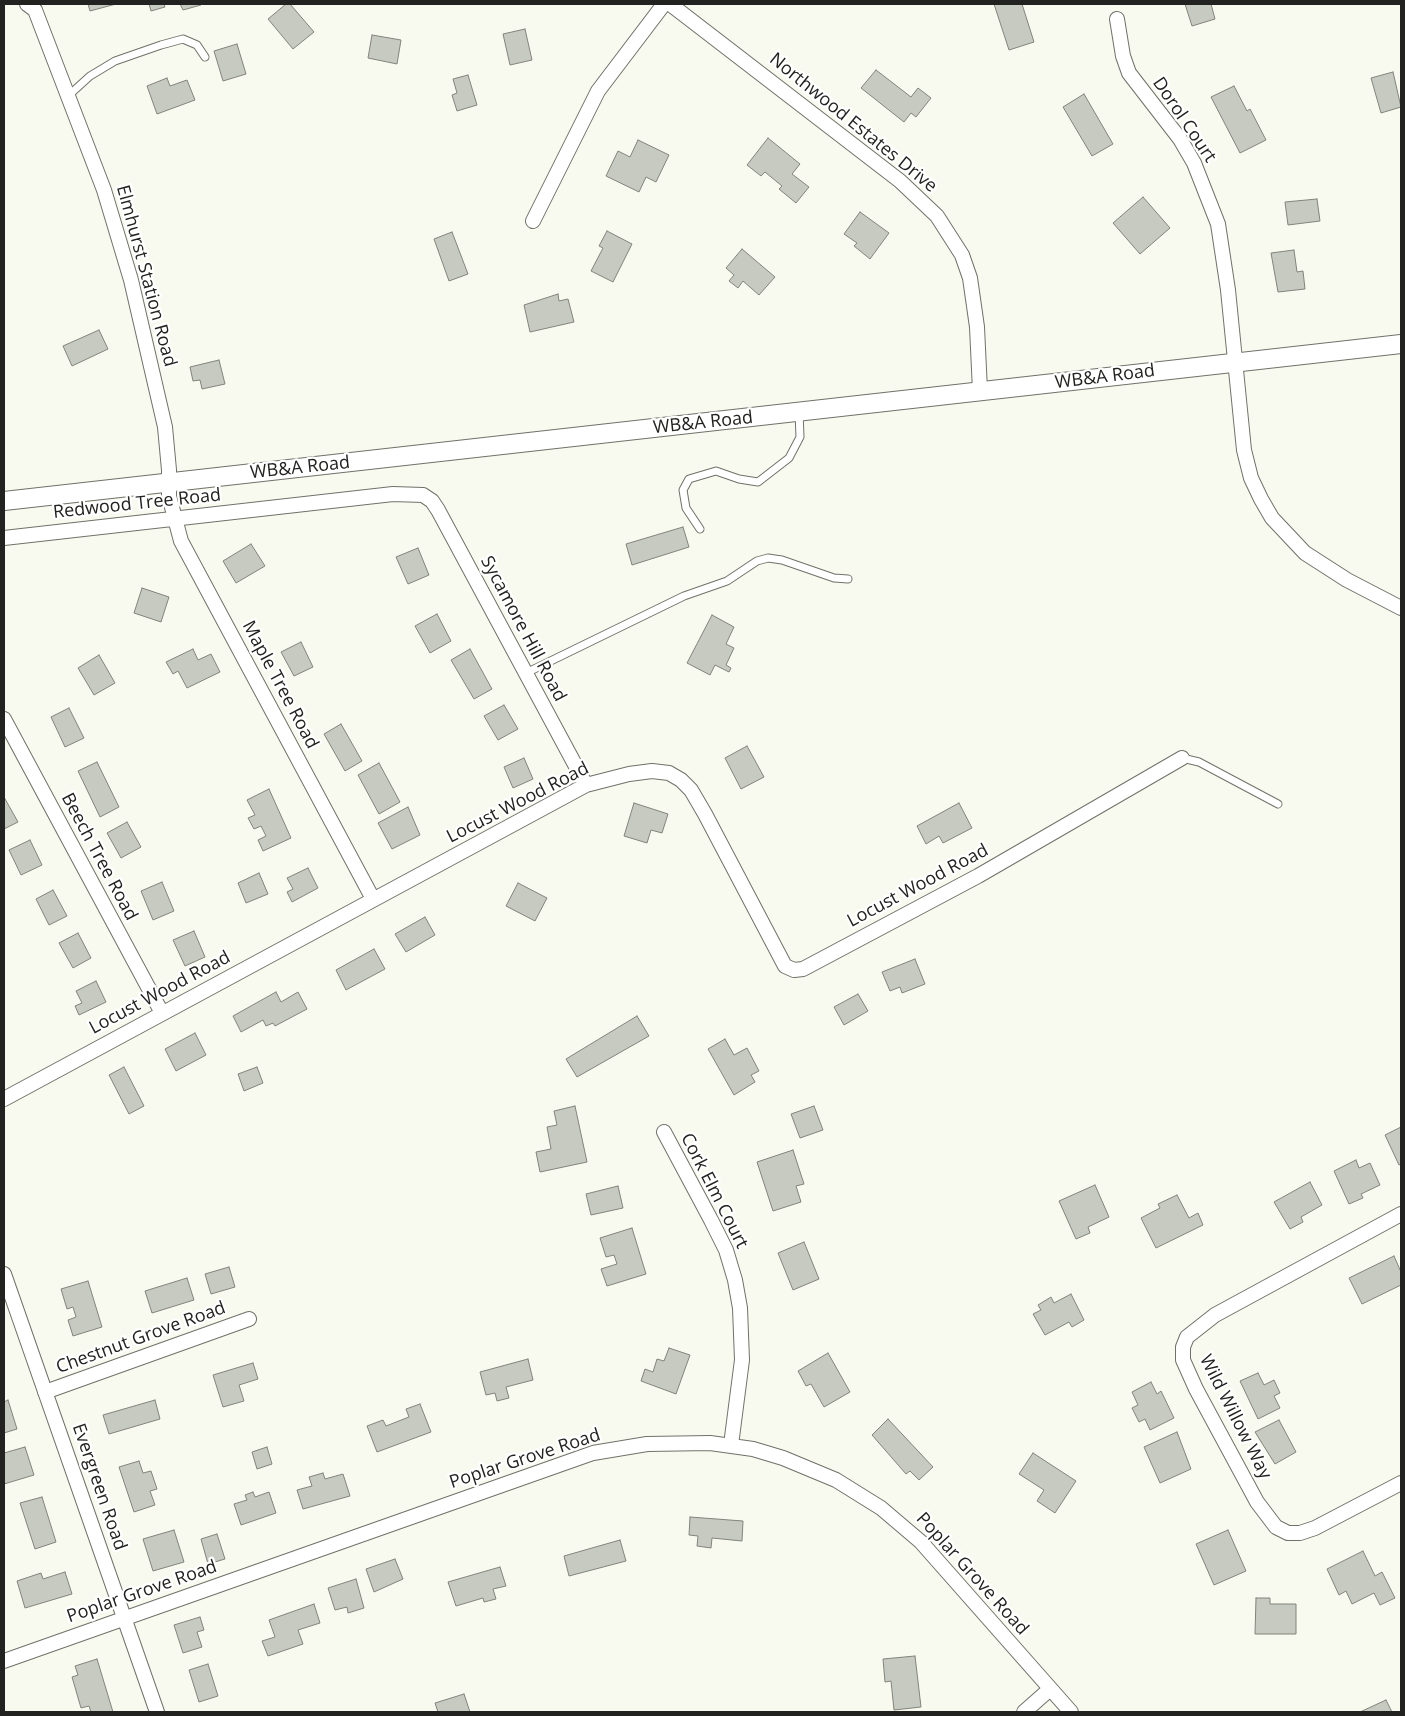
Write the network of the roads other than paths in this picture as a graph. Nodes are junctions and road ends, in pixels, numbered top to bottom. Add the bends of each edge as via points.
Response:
1 (27, 4) edge
2 (664, 4) edge
3 (670, 4) edge
4 (1117, 19) dead end
5 (205, 57) dead end
6 (68, 96) junction
7 (533, 221) dead end
8 (1401, 344) edge
9 (1234, 362) junction
10 (980, 391) junction
11 (799, 412) junction
12 (169, 483) junction
13 (423, 495) joint
14 (4, 502) edge
15 (174, 518) junction
16 (700, 529) dead end
17 (4, 538) edge
18 (848, 578) dead end
19 (1401, 608) edge
20 (526, 673) junction
21 (4, 719) edge
22 (1182, 758) joint
23 (586, 786) junction
24 (1278, 804) dead end
25 (373, 899) junction
26 (162, 1013) junction
27 (4, 1099) edge
28 (664, 1132) dead end
29 (1401, 1214) edge
30 (4, 1274) edge
31 (249, 1319) dead end
32 (45, 1392) junction
33 (731, 1445) junction
34 (1401, 1483) edge
35 (125, 1618) junction
36 (4, 1661) edge
37 (1050, 1689) junction
38 (158, 1712) edge
39 (1024, 1712) edge
40 (1071, 1712) edge

1 - 6 street, Elmhurst Station Road via 35,10
2 - 7 street via 598,91
3 - 10 street, Northwood Estates Drive via 900,181 937,216 962,255 970,278 977,328
4 - 9 street, Dorol Court via 1129,72 1180,139 1206,189 1218,224
5 - 6 lane via 197,45 183,39 161,45 107,66
6 - 12 street, Elmhurst Station Road via 104,190 131,280 165,427
8 - 9 street, WB&A Road
9 - 10 street, WB&A Road
9 - 19 street via 1244,450 1252,478 1272,518 1305,553 1323,566
10 - 11 street, WB&A Road
11 - 12 street, WB&A Road
11 - 16 lane via 800,437 789,458 758,482 716,471 689,479 684,490 686,508
12 - 14 street, WB&A Road
12 - 15 street, Maple Tree Road
13 - 15 street, Redwood Tree Road via 393,494
13 - 20 street, Sycamore Hill Road via 438,510
15 - 17 street, Redwood Tree Road
15 - 25 street, Maple Tree Road via 181,541
18 - 20 lane via 834,578 782,560 768,558 757,561 727,581 684,596
20 - 23 street, Sycamore Hill Road
21 - 26 street, Beech Tree Road
22 - 23 street, Locust Wood Road via 978,876 803,969 794,970 785,966 705,814 681,780 669,773 652,771
22 - 24 lane via 1199,762
23 - 25 street, Locust Wood Road
25 - 26 street, Locust Wood Road
26 - 27 street, Locust Wood Road
28 - 33 street, Cork Elm Court via 712,1220 735,1280 740,1308 742,1360
29 - 34 street, Wild Willow Way via 1215,1315 1187,1336 1183,1347 1192,1382 1258,1502 1276,1527 1288,1533 1308,1531
30 - 32 street, Evergreen Road
31 - 32 street, Chestnut Grove Road
32 - 35 street, Evergreen Road
33 - 35 street, Poplar Grove Road via 647,1444 593,1453
33 - 37 street, Poplar Grove Road via 753,1448 812,1469 859,1493 894,1518 940,1563
35 - 36 street, Poplar Grove Road
35 - 38 street, Evergreen Road
37 - 39 street
37 - 40 street, Poplar Grove Road

